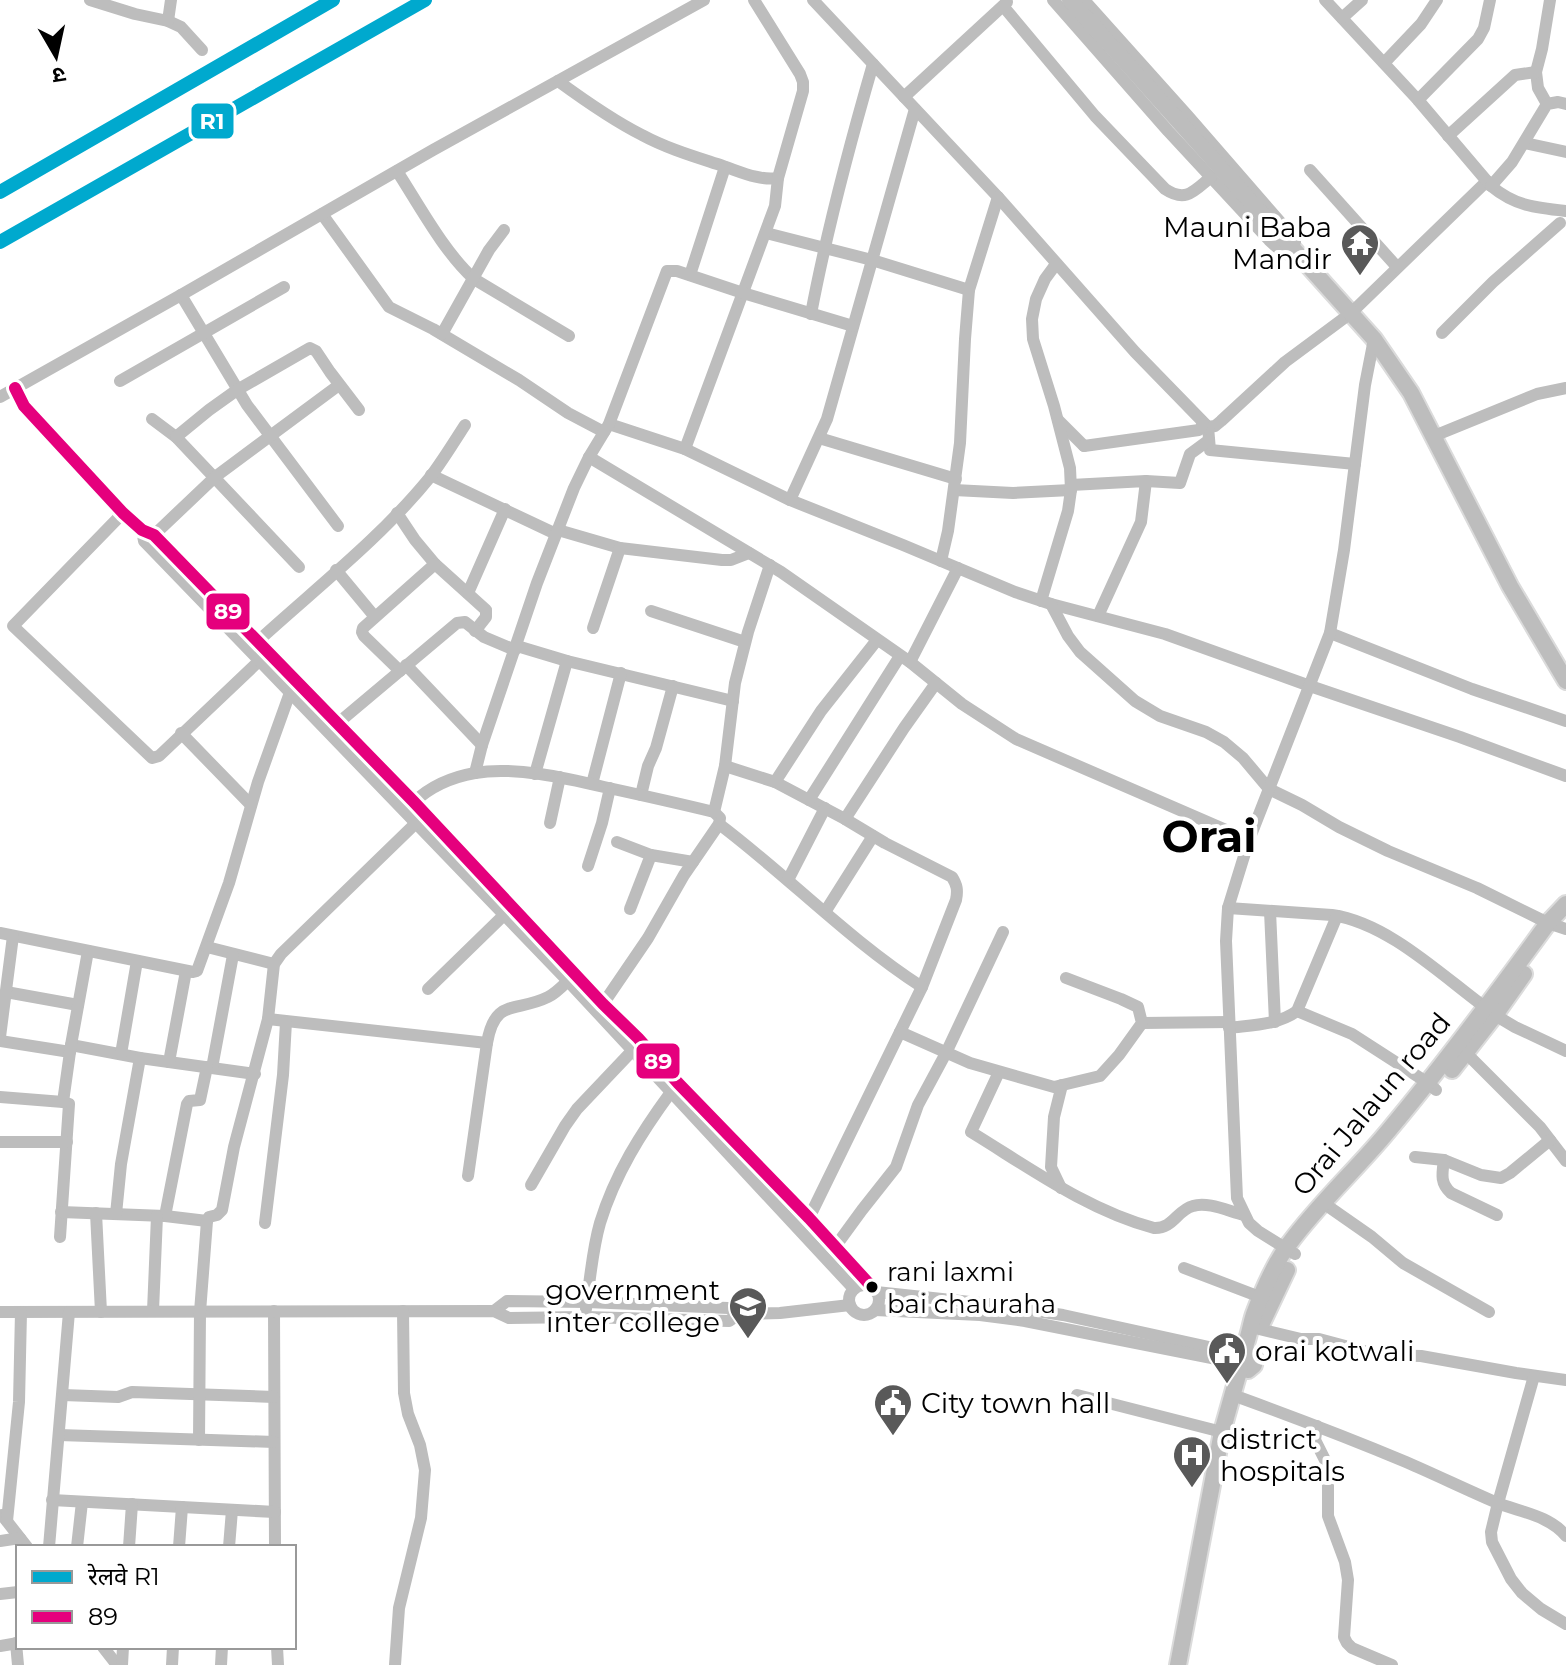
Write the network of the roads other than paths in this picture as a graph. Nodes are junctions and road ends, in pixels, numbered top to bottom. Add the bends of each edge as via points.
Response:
1 (90, 0) edge
2 (171, 0) edge
3 (704, 0) edge
4 (754, 0) edge
5 (813, 0) edge
6 (1053, 0) edge
7 (1070, 0) edge
8 (1084, 0) edge
9 (1325, 0) edge
10 (1362, 0) edge
11 (1437, 0) edge
12 (1490, 0) edge
13 (1550, 0) edge
14 (1006, 3) edge
15 (1342, 18) junction
16 (168, 21) junction
17 (202, 50) dead end
18 (1384, 63) junction
19 (873, 64) junction
20 (1536, 72) junction
21 (558, 81) junction
22 (904, 97) junction
23 (1418, 100) junction
24 (1547, 104) junction
25 (1566, 104) edge
26 (915, 109) junction
27 (1448, 136) junction
28 (1525, 143) junction
29 (1566, 152) edge
30 (725, 167) junction
31 (1310, 170) dead end
32 (397, 171) junction
33 (1211, 177) junction
34 (778, 178) junction
35 (1489, 184) junction
36 (998, 197) junction
37 (322, 214) junction
38 (1564, 221) edge
39 (504, 230) dead end
40 (766, 233) junction
41 (824, 247) junction
42 (1301, 257) junction
43 (872, 260) junction
44 (1056, 264) junction
45 (1397, 267) junction
46 (690, 275) junction
47 (474, 279) junction
48 (284, 287) dead end
49 (969, 290) junction
50 (743, 293) junction
51 (181, 295) junction
52 (1351, 313) junction
53 (811, 314) junction
54 (853, 326) junction
55 (1442, 333) dead end
56 (204, 334) junction
57 (442, 334) junction
58 (569, 336) dead end
59 (1374, 339) junction
60 (120, 381) dead end
61 (339, 385) junction
62 (15, 388) junction
63 (1566, 388) edge
64 (237, 390) junction
65 (0, 397) edge
66 (359, 410) dead end
67 (152, 419) dead end
68 (1057, 420) junction
69 (465, 425) dead end
70 (606, 428) junction
71 (1207, 430) junction
72 (1434, 436) junction
73 (176, 437) junction
74 (270, 438) junction
75 (819, 438) junction
76 (1084, 446) junction
77 (685, 449) junction
78 (589, 457) junction
79 (1355, 464) junction
80 (1070, 468) junction
81 (431, 475) junction
82 (215, 477) junction
83 (1146, 481) junction
84 (955, 485) junction
85 (1071, 488) junction
86 (790, 500) junction
87 (505, 509) junction
88 (123, 513) junction
89 (397, 513) junction
90 (338, 526) dead end
91 (148, 532) junction
92 (557, 532) junction
93 (620, 548) junction
94 (749, 553) junction
95 (941, 561) junction
96 (435, 564) junction
97 (770, 565) junction
98 (299, 567) dead end
99 (958, 568) junction
100 (336, 570) junction
101 (468, 593) junction
102 (1046, 602) junction
103 (651, 611) dead end
104 (1098, 616) junction
105 (375, 617) junction
106 (593, 628) dead end
107 (475, 631) junction
108 (1330, 633) junction
109 (877, 640) junction
110 (257, 642) junction
111 (745, 642) junction
112 (516, 648) junction
113 (905, 659) junction
114 (259, 661) junction
115 (567, 661) junction
116 (403, 668) junction
117 (621, 673) junction
118 (1566, 681) edge
119 (936, 683) junction
120 (673, 686) junction
121 (1310, 686) junction
122 (292, 687) junction
123 (733, 701) junction
124 (1566, 721) edge
125 (338, 723) junction
126 (181, 733) junction
127 (482, 745) junction
128 (725, 766) junction
129 (475, 773) junction
130 (535, 774) junction
131 (1566, 776) edge
132 (560, 777) junction
133 (775, 782) junction
134 (592, 784) junction
135 (610, 788) junction
136 (1269, 789) junction
137 (641, 795) junction
138 (809, 800) junction
139 (414, 802) junction
140 (251, 805) junction
141 (825, 808) junction
142 (716, 818) junction
143 (845, 819) junction
144 (416, 823) junction
145 (550, 823) dead end
146 (873, 836) junction
147 (1249, 840) junction
148 (617, 842) dead end
149 (651, 855) junction
150 (693, 862) junction
151 (588, 866) dead end
152 (788, 880) junction
153 (1566, 904) edge
154 (1228, 908) junction
155 (630, 909) dead end
156 (1270, 911) junction
157 (825, 912) junction
158 (504, 915) junction
159 (1337, 916) junction
160 (1560, 924) edge
161 (1003, 932) dead end
162 (6, 934) edge
163 (207, 947) junction
164 (88, 951) junction
165 (233, 955) junction
166 (137, 961) junction
167 (274, 964) junction
168 (186, 971) junction
169 (572, 977) junction
170 (1066, 978) dead end
171 (922, 987) junction
172 (428, 989) dead end
173 (6, 992) junction
174 (603, 1004) junction
175 (78, 1005) junction
176 (1297, 1011) junction
177 (1490, 1012) junction
178 (268, 1019) junction
179 (286, 1022) junction
180 (1275, 1022) junction
181 (1142, 1023) junction
182 (1229, 1025) junction
183 (900, 1032) junction
184 (0, 1039) edge
185 (487, 1043) junction
186 (1462, 1048) junction
187 (70, 1049) junction
188 (632, 1051) junction
189 (1566, 1051) edge
190 (946, 1053) junction
191 (121, 1054) junction
192 (140, 1058) junction
193 (169, 1062) junction
194 (209, 1068) junction
195 (999, 1072) junction
196 (255, 1074) junction
197 (1062, 1085) junction
198 (1432, 1087) junction
199 (671, 1092) junction
200 (0, 1097) edge
201 (63, 1102) junction
202 (1550, 1140) junction
203 (0, 1142) edge
204 (67, 1142) junction
205 (1382, 1146) junction
206 (1415, 1157) dead end
207 (1444, 1160) junction
208 (1566, 1161) edge
209 (468, 1176) dead end
210 (531, 1185) dead end
211 (1061, 1188) junction
212 (1329, 1207) junction
213 (61, 1212) junction
214 (96, 1213) junction
215 (116, 1214) junction
216 (1244, 1215) junction
217 (1497, 1215) dead end
218 (161, 1216) junction
219 (809, 1218) junction
220 (207, 1221) junction
221 (265, 1223) dead end
222 (60, 1237) dead end
223 (835, 1247) junction
224 (1291, 1251) junction
225 (1184, 1268) dead end
226 (854, 1289) junction
227 (874, 1290) junction
228 (1260, 1297) junction
229 (587, 1302) junction
230 (850, 1305) junction
231 (875, 1310) junction
232 (153, 1311) junction
233 (274, 1311) junction
234 (403, 1311) junction
235 (494, 1311) junction
236 (0, 1312) edge
237 (21, 1312) junction
238 (69, 1312) junction
239 (101, 1312) junction
240 (200, 1312) junction
241 (1489, 1312) dead end
242 (739, 1314) junction
243 (585, 1317) junction
244 (1259, 1329) junction
245 (1244, 1360) junction
246 (1534, 1376) junction
247 (1566, 1380) edge
248 (63, 1395) junction
249 (1077, 1395) dead end
250 (199, 1396) junction
251 (274, 1397) junction
252 (1241, 1398) junction
253 (1317, 1426) junction
254 (1222, 1432) junction
255 (59, 1435) junction
256 (199, 1440) junction
257 (274, 1442) junction
258 (52, 1500) junction
259 (82, 1502) junction
260 (1498, 1503) junction
261 (132, 1504) junction
262 (182, 1507) junction
263 (232, 1510) junction
264 (275, 1512) junction
265 (3, 1517) edge
266 (1566, 1536) edge
267 (0, 1541) edge
268 (23, 1543) edge
269 (49, 1545) edge
270 (77, 1545) edge
271 (129, 1545) edge
272 (179, 1545) edge
273 (229, 1545) edge
274 (275, 1545) edge
275 (1566, 1624) edge
276 (105, 1649) edge
277 (120, 1665) edge
278 (395, 1665) edge
279 (1178, 1665) edge
280 (1186, 1665) edge
281 (1392, 1665) edge

1 - 16 street
2 - 16 street
3 - 21 street
4 - 34 street via 803,82
5 - 19 street
6 - 33 street
7 - 42 main road
8 - 42 street via 1288,231
9 - 15 street
10 - 15 street
11 - 18 street
12 - 23 street via 1478,39
13 - 20 street
14 - 22 street
14 - 33 street via 1095,116 1165,189 1184,196
15 - 18 street
16 - 17 street
18 - 23 street
19 - 22 street
19 - 41 street
20 - 24 street
20 - 27 street via 1515,75
21 - 30 street via 640,135
21 - 32 street
22 - 26 street
23 - 27 street
24 - 25 street
24 - 28 street
26 - 36 street
26 - 43 street
27 - 35 street
28 - 29 street
28 - 35 street
30 - 34 street
30 - 46 street
31 - 45 street
32 - 37 street
32 - 47 street via 455,260
33 - 42 street via 1283,253
34 - 40 street
35 - 38 street via 1505,197 1549,209
35 - 45 street
36 - 44 street
36 - 49 street
37 - 51 street
37 - 57 street via 384,303
38 - 55 street
39 - 47 street
40 - 41 street
40 - 50 street
41 - 43 street
41 - 53 street
42 - 52 main road
43 - 49 street
43 - 54 street
44 - 68 street via 1036,299 1032,319
44 - 71 street
45 - 52 street
46 - 50 street
46 - 70 street via 671,270 664,275
47 - 57 street
47 - 58 street
48 - 56 street
49 - 84 street
50 - 53 street
50 - 77 street
51 - 56 street
51 - 62 street
52 - 59 main road
52 - 71 street
53 - 54 street
54 - 75 street
56 - 60 street
56 - 64 street
57 - 70 street via 568,413
59 - 72 main road
59 - 79 street
61 - 64 street via 310,348
61 - 66 street
61 - 74 street
62 - 65 street
62 - 88 street via 24,406
63 - 72 street via 1537,394
64 - 73 street
64 - 74 street
67 - 73 street
68 - 76 street
68 - 80 street
69 - 81 street
70 - 77 street
70 - 78 street
71 - 76 street
71 - 79 street via 1210,450
71 - 83 street via 1190,454 1180,483
72 - 118 main road via 1510,586
73 - 82 street
74 - 82 street
74 - 90 street
75 - 84 street
75 - 86 street
76 - 80 street
77 - 86 street
78 - 92 street
78 - 94 street
79 - 108 street
80 - 85 street
81 - 87 street
81 - 89 street
82 - 91 street
82 - 98 street
83 - 85 street
83 - 104 street via 1141,522
84 - 85 street via 1013,493
84 - 95 street
85 - 102 street
86 - 95 street
87 - 92 street
87 - 101 street
88 - 91 street
88 - 126 street via 13,626 152,758
89 - 96 street
89 - 100 street
91 - 110 street
91 - 114 street via 144,541
92 - 93 street
92 - 112 street
93 - 94 street via 722,560
93 - 106 street
94 - 97 street
95 - 99 street
96 - 101 street
96 - 105 street
97 - 109 street
97 - 111 street
99 - 102 street
99 - 113 street
100 - 105 street
100 - 110 street
101 - 107 street via 487,613
102 - 104 street
102 - 136 street via 1080,652 1135,701 1224,742
103 - 111 street
104 - 121 street
105 - 116 street via 362,632
107 - 112 street
107 - 116 street via 465,622 457,623
108 - 121 street
108 - 124 street
109 - 113 street
109 - 133 street via 821,711
110 - 122 street
111 - 123 street
112 - 115 street
112 - 127 street
113 - 119 street
113 - 138 street
114 - 122 street
114 - 126 street
115 - 117 street
115 - 130 street
116 - 125 street
116 - 127 street
117 - 120 street
117 - 134 street
119 - 143 street
119 - 147 street via 1016,739
120 - 123 street
120 - 137 street
121 - 131 street
121 - 136 street
122 - 125 street
122 - 140 street
122 - 144 street
123 - 128 street
125 - 139 street
126 - 140 street
127 - 129 street
128 - 133 street
128 - 142 street
129 - 130 street
129 - 139 street via 446,781
130 - 132 street
132 - 134 street
132 - 145 street
133 - 138 street
134 - 135 street
135 - 137 street
135 - 151 street
136 - 147 street
136 - 160 street via 1376,845
137 - 142 street
138 - 141 street
139 - 169 street
140 - 163 street
141 - 143 street
141 - 152 street
142 - 150 street
142 - 152 street
143 - 146 street
144 - 158 street
144 - 167 street
146 - 157 street
146 - 171 street via 952,877 958,890
147 - 154 street
148 - 149 street
149 - 150 street
149 - 155 street
150 - 174 street
152 - 157 street
153 - 160 main road, Orai Jalaun road
154 - 156 street
154 - 182 street
156 - 159 street
156 - 180 street
157 - 171 street
158 - 169 street
158 - 172 street
159 - 176 street
159 - 177 street via 1371,926
160 - 177 main road, Orai Jalaun road
161 - 190 street
162 - 164 street
162 - 173 street
163 - 165 street
163 - 168 street via 197,971
164 - 166 street
164 - 175 street
165 - 167 street
165 - 194 street
166 - 168 street
166 - 191 street
167 - 178 street
168 - 193 street
169 - 174 street
169 - 185 street via 553,995 499,1013
169 - 188 street
170 - 181 street via 1138,1007
171 - 183 street
173 - 175 street
173 - 184 street
174 - 219 street
175 - 187 street
176 - 180 street
176 - 198 street via 1352,1034
177 - 186 main road, Orai Jalaun road
177 - 189 street
178 - 179 street
178 - 196 street
179 - 185 street
179 - 221 street
180 - 182 street
181 - 182 street
181 - 197 street via 1100,1076
182 - 216 street via 1237,1198
183 - 190 street
183 - 219 street
184 - 187 street
185 - 209 street
186 - 198 main road, Orai Jalaun road
186 - 202 street
187 - 191 street
187 - 201 street
188 - 199 street
188 - 210 street via 577,1109
190 - 195 street
190 - 223 street via 918,1105 896,1167
191 - 192 street
192 - 193 street
192 - 215 street
193 - 194 street
194 - 196 street
194 - 218 street via 200,1100 187,1104
195 - 197 street
195 - 211 street via 971,1132
196 - 220 street via 222,1210
197 - 211 street via 1051,1167
198 - 205 main road, Orai Jalaun road
199 - 226 street
199 - 229 street via 611,1190
200 - 201 street
201 - 204 street via 70,1107
202 - 207 street via 1501,1178
202 - 208 street
203 - 204 street
204 - 213 street
205 - 212 main road, Orai Jalaun road
205 - 224 main road, Orai Jalaun road via 1307,1221
206 - 207 street
207 - 217 street via 1445,1187
211 - 216 street via 1154,1228 1169,1226 1194,1205
212 - 224 main road, Orai Jalaun road
212 - 241 street via 1403,1263
213 - 214 street
213 - 222 street
214 - 215 street
214 - 239 street
215 - 218 street
216 - 224 street via 1258,1231
218 - 220 street
218 - 232 street
219 - 223 street
220 - 240 street
223 - 227 street
224 - 228 main road, Orai Jalaun road
224 - 244 main road, Orai Jalaun road
225 - 228 street
226 - 227 street via 863,1285
226 - 230 street
227 - 231 street via 879,1301
227 - 245 street via 1063,1315
228 - 245 main road, Orai Jalaun road
229 - 235 street via 507,1301
229 - 242 street via 728,1308
229 - 243 street
230 - 231 street via 861,1315
230 - 242 street
231 - 245 street via 1025,1321
232 - 239 street
232 - 240 street
233 - 234 street
233 - 240 street
233 - 251 street
234 - 235 street
234 - 278 street via 404,1393 425,1470 425,1492 399,1608
235 - 243 street via 509,1318
236 - 237 street
237 - 238 street
237 - 265 street via 19,1402
238 - 239 street
238 - 248 street
240 - 250 street
242 - 243 street via 729,1321
244 - 245 main road, Orai Jalaun road
244 - 246 street via 1379,1355 1421,1356
245 - 252 main road
245 - 254 main road, Orai Jalaun road
246 - 247 street
246 - 260 street
248 - 250 street
248 - 255 street
249 - 254 street
250 - 251 street
250 - 256 street
251 - 257 street
252 - 253 street
252 - 280 main road
253 - 260 street
253 - 281 street via 1315,1440 1328,1471 1328,1516 1348,1580 1344,1637 1352,1648
254 - 279 main road, Orai Jalaun road
255 - 256 street
255 - 258 street
256 - 257 street
257 - 264 street
258 - 259 street
258 - 269 street
259 - 261 street
259 - 270 street
260 - 266 street via 1544,1519
260 - 275 street via 1491,1532 1496,1553 1522,1593
261 - 262 street
261 - 271 street
262 - 263 street
262 - 272 street
263 - 264 street
263 - 273 street
264 - 274 street
265 - 268 street
267 - 268 street
276 - 277 street

